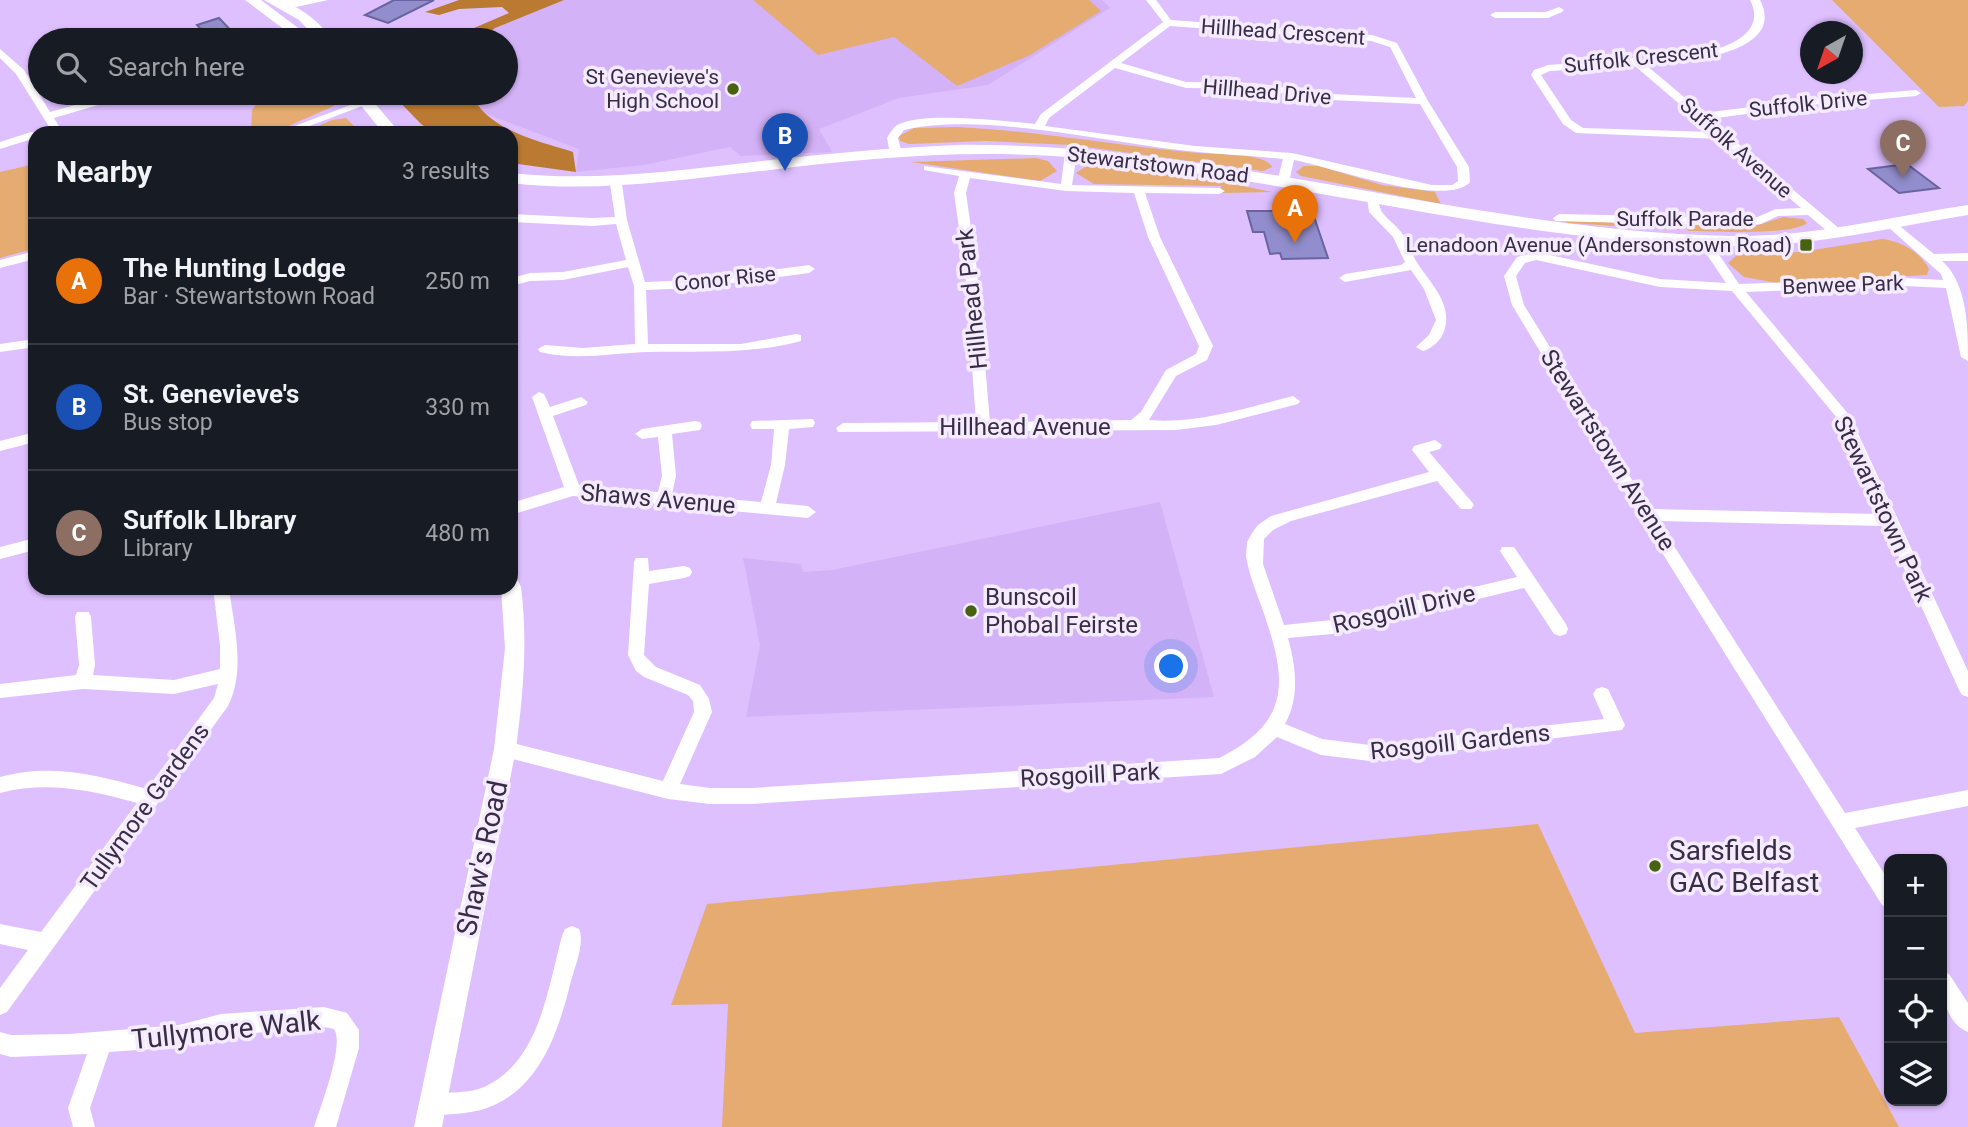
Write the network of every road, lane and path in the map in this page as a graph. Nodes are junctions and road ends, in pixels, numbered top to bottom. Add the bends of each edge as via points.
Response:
1 (252, 0) edge
2 (271, 0) edge
3 (322, 0) edge
4 (330, 0) edge
5 (1151, 0) edge
6 (1548, 0) edge
7 (1755, 0) edge
8 (1559, 10) junction
9 (1571, 11) dead end
10 (1495, 15) dead end
11 (304, 17) junction
12 (1168, 23) junction
13 (287, 24) junction
14 (292, 28) edge
15 (315, 28) edge
16 (0, 52) edge
17 (1635, 61) junction
18 (14, 64) junction
19 (1115, 65) junction
20 (0, 69) edge
21 (28, 85) edge
22 (1916, 93) dead end
23 (1423, 101) junction
24 (41, 105) edge
25 (86, 105) edge
26 (346, 105) edge
27 (368, 105) edge
28 (48, 116) junction
29 (1699, 117) junction
30 (54, 126) edge
31 (297, 126) edge
32 (386, 126) edge
33 (1038, 128) junction
34 (1722, 136) junction
35 (28, 137) edge
36 (0, 146) edge
37 (1071, 153) junction
38 (896, 154) junction
39 (1289, 157) junction
40 (928, 168) dead end
41 (965, 173) junction
42 (518, 179) edge
43 (1283, 182) junction
44 (616, 184) junction
45 (1066, 188) junction
46 (1139, 191) junction
47 (1219, 191) dead end
48 (1373, 197) junction
49 (1968, 210) edge
50 (1809, 211) junction
51 (518, 218) edge
52 (1559, 218) dead end
53 (621, 220) junction
54 (1891, 223) junction
55 (1837, 233) junction
56 (1703, 240) junction
57 (28, 257) edge
58 (1968, 257) edge
59 (1933, 258) junction
60 (633, 262) junction
61 (1411, 263) junction
62 (0, 264) edge
63 (809, 270) dead end
64 (1345, 278) dead end
65 (518, 280) edge
66 (1951, 284) junction
67 (640, 286) junction
68 (1735, 286) junction
69 (796, 338) dead end
70 (28, 344) edge
71 (1423, 347) dead end
72 (0, 348) edge
73 (642, 348) junction
74 (545, 349) dead end
75 (1968, 357) edge
76 (539, 397) dead end
77 (1293, 401) dead end
78 (581, 402) dead end
79 (545, 414) junction
80 (808, 423) dead end
81 (782, 424) junction
82 (1136, 424) junction
83 (757, 425) dead end
84 (983, 425) junction
85 (695, 426) dead end
86 (844, 428) dead end
87 (665, 430) junction
88 (642, 434) dead end
89 (28, 439) edge
90 (1435, 445) dead end
91 (0, 446) edge
92 (1439, 475) junction
93 (573, 490) junction
94 (664, 498) junction
95 (1466, 505) dead end
96 (518, 507) edge
97 (767, 508) junction
98 (808, 512) dead end
99 (1646, 515) junction
100 (1889, 520) junction
101 (28, 546) edge
102 (1508, 551) dead end
103 (0, 553) edge
104 (684, 572) dead end
105 (1529, 581) junction
106 (222, 595) edge
107 (512, 595) edge
108 (83, 617) dead end
109 (1560, 629) dead end
110 (1279, 632) junction
111 (1962, 662) edge
112 (229, 674) junction
113 (83, 682) junction
114 (1968, 690) edge
115 (0, 691) edge
116 (1602, 694) dead end
117 (1274, 728) junction
118 (505, 749) junction
119 (0, 785) edge
120 (667, 791) junction
121 (149, 798) junction
122 (1965, 799) edge
123 (1842, 822) junction
124 (1884, 890) edge
125 (0, 934) edge
126 (572, 936) dead end
127 (46, 943) junction
128 (1947, 989) edge
129 (0, 1005) edge
130 (1968, 1022) edge
131 (0, 1043) edge
132 (102, 1043) junction
133 (430, 1116) edge
134 (84, 1127) edge
135 (325, 1127) edge

1 - 13 main road
2 - 3 street via 296,4
2 - 11 main road
4 - 11 street
5 - 12 street
6 - 8 street
7 - 17 street, Suffolk Crescent via 1761,10 1759,22 1745,42 1710,53
8 - 9 street
8 - 10 street via 1549,15
11 - 13 street
11 - 15 main road
12 - 19 street, Hillhead Crescent
12 - 23 street, Hillhead Crescent via 1383,40 1394,45
13 - 14 main road
16 - 18 street
17 - 29 street, Suffolk Avenue
17 - 34 street, Suffolk Crescent via 1549,68 1536,75 1567,122 1580,131
18 - 20 street
18 - 21 street
19 - 23 street, Hillhead Drive via 1186,85 1253,86 1331,97
19 - 33 street, Hillhead Crescent via 1045,116
22 - 29 street, Suffolk Drive
23 - 39 street, Hillhead Crescent via 1466,174 1458,188 1441,190 1379,180
24 - 28 street
25 - 28 street
26 - 31 street
27 - 32 main road
28 - 30 street
29 - 34 street, Suffolk Avenue
33 - 38 street, Hillhead Crescent via 956,122 910,125 892,138
33 - 39 street, Hillhead Crescent
34 - 50 street, Suffolk Avenue
35 - 36 street
37 - 38 main road, Stewartstown Road via 979,149
37 - 43 main road, Stewartstown Road
37 - 45 street
38 - 44 main road, Stewartstown Road
39 - 43 street
40 - 41 street
41 - 45 street
41 - 84 street, Hillhead Park via 960,193
42 - 44 main road, Stewartstown Road
43 - 48 main road, Stewartstown Road
44 - 53 street, Conor Rise
45 - 46 street
46 - 47 street
46 - 82 street, Hillhead Avenue via 1154,237 1206,346 1202,357 1171,373
48 - 56 main road, Stewartstown Road via 1520,224
48 - 61 street via 1375,216 1391,228
49 - 54 main road, Stewartstown Road
50 - 52 street, Suffolk Parade via 1776,213 1744,222
50 - 55 street, Suffolk Avenue
51 - 53 street
53 - 60 street, Conor Rise
54 - 55 main road, Stewartstown Road
54 - 59 street
55 - 56 main road, Stewartstown Road via 1780,240
56 - 68 street, Stewartstown Park
57 - 62 street
58 - 59 street
59 - 66 street via 1947,272
60 - 65 street
60 - 67 street, Conor Rise
61 - 64 street via 1405,268
61 - 71 street via 1432,293 1442,320 1436,337
63 - 67 street, Conor Rise
66 - 68 street, Benwee Park
66 - 75 street
67 - 73 street, Conor Rise
68 - 99 street, Stewartstown Avenue via 1660,282 1546,256 1527,257 1512,270 1510,285 1518,305
68 - 100 street, Stewartstown Park via 1843,416
69 - 73 street via 770,347 738,350
70 - 72 street
73 - 74 street via 580,354
76 - 79 street
77 - 82 street via 1197,424
78 - 79 street
79 - 93 street
80 - 81 street
81 - 83 street
81 - 97 street
82 - 84 street, Hillhead Avenue
84 - 86 street, Hillhead Avenue
85 - 87 street
87 - 88 street
87 - 94 street via 669,476
89 - 91 street
90 - 92 street via 1419,450
92 - 95 street
92 - 110 street, Rosgoill Park via 1287,516 1261,531 1254,554
93 - 94 street, Shaws Avenue
93 - 96 street, Shaws Avenue
94 - 97 street, Shaws Avenue
97 - 98 street, Shaws Avenue
99 - 100 street
99 - 123 street, Stewartstown Avenue
100 - 111 street, Stewartstown Park
101 - 103 street
102 - 105 street
104 - 120 street via 641,571 638,663 695,689 703,704
105 - 109 street
105 - 110 street, Rosgoill Drive via 1332,627
106 - 112 street, Tullymore Gardens
107 - 118 street, Shaw's Road via 515,680
108 - 113 street via 87,665
110 - 117 street, Rosgoill Park via 1289,684
111 - 114 street, Stewartstown Park
112 - 113 street via 174,687
112 - 121 street, Tullymore Gardens via 222,701
113 - 115 street
116 - 117 street, Rosgoill Gardens via 1616,725 1370,753 1321,747
117 - 120 street, Rosgoill Park via 1241,758 1203,769 752,796
118 - 120 street, Rosgoill Park
118 - 133 street, Shaw's Road
119 - 121 street via 43,775
121 - 127 street, Tullymore Gardens
122 - 123 street
123 - 124 street, Stewartstown Avenue
125 - 127 street
126 - 133 street via 546,1028 531,1060 493,1094
127 - 129 street, Tullymore Gardens
128 - 130 street
131 - 132 street, Tullymore Walk
132 - 134 street via 79,1108
132 - 135 street, Tullymore Walk via 179,1035 221,1025 324,1017 340,1020 348,1030 348,1048

